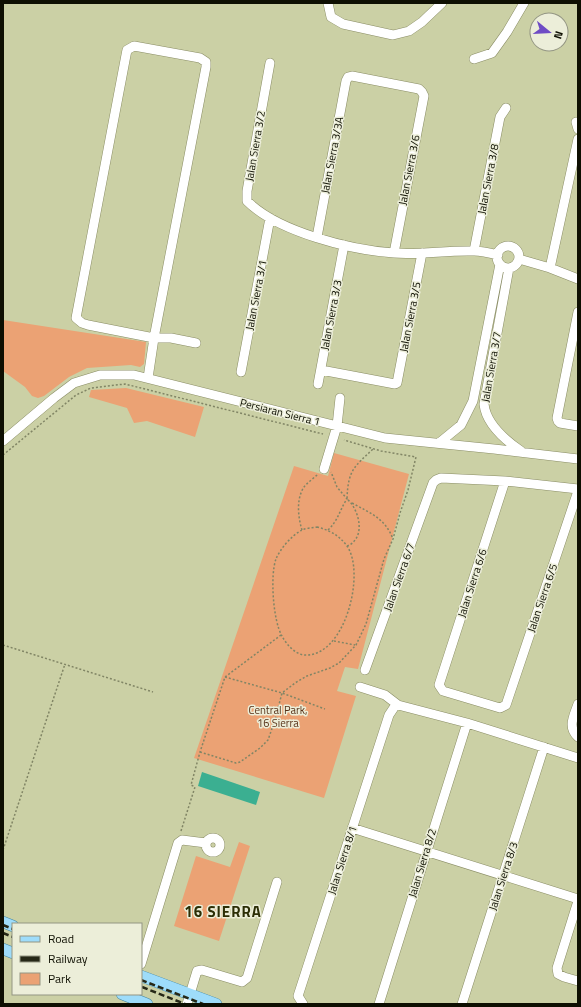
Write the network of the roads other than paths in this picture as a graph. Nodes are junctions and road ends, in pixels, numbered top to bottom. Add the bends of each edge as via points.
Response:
1 (328, 3) edge
2 (442, 3) edge
3 (524, 3) edge
4 (474, 59) dead end
5 (270, 64) dead end
6 (352, 76) joint
7 (506, 108) dead end
8 (578, 139) edge
9 (270, 218) junction
10 (317, 237) junction
11 (344, 245) junction
12 (474, 251) junction
13 (394, 253) junction
14 (422, 253) junction
15 (499, 259) junction
16 (519, 259) junction
17 (509, 268) junction
18 (550, 268) junction
19 (578, 279) edge
20 (491, 311) junction
21 (578, 312) edge
22 (501, 313) junction
23 (154, 338) junction
24 (196, 343) dead end
25 (481, 359) junction
26 (492, 360) junction
27 (321, 370) junction
28 (241, 372) dead end
29 (148, 378) junction
30 (318, 384) dead end
31 (340, 398) dead end
32 (473, 401) junction
33 (484, 404) junction
34 (461, 425) junction
35 (338, 426) junction
36 (578, 426) edge
37 (496, 429) junction
38 (3, 441) edge
39 (439, 443) junction
40 (457, 445) junction
41 (494, 449) junction
42 (522, 452) junction
43 (578, 459) edge
44 (324, 469) road end
45 (505, 480) junction
46 (578, 490) edge
47 (365, 670) dead end
48 (360, 687) dead end
49 (578, 704) edge
50 (398, 705) junction
51 (506, 705) joint
52 (467, 723) junction
53 (578, 737) edge
54 (544, 747) junction
55 (578, 758) edge
56 (352, 828) junction
57 (206, 843) dead end
58 (426, 851) junction
59 (503, 876) junction
60 (278, 882) dead end
61 (578, 900) edge
62 (142, 961) edge
63 (142, 976) edge
64 (578, 981) edge
65 (127, 995) edge
66 (188, 999) edge
67 (147, 1004) edge
68 (216, 1004) edge
69 (303, 1004) edge
70 (379, 1004) edge
71 (462, 1004) edge

1 - 2 street via 331,17 343,24 393,35 409,31
3 - 4 street via 492,53
5 - 9 street, Jalan Sierra 3/2 via 247,201
6 - 10 street, Jalan Sierra 3/3A via 346,81
6 - 13 street, Jalan Sierra 3/6 via 419,89 424,96
7 - 12 street, Jalan Sierra 3/8 via 500,117
8 - 18 street
9 - 10 street
9 - 28 street, Jalan Sierra 3/1
10 - 11 street
11 - 13 street
11 - 27 street, Jalan Sierra 3/3
12 - 14 street
12 - 15 street
13 - 14 street
14 - 27 street, Jalan Sierra 3/5 via 398,381 395,384
15 - 16 street via 502,249 509,246 515,249
15 - 17 street via 502,266
15 - 20 street, Jalan Sierra 3/7
16 - 17 street via 516,265
16 - 18 street
17 - 22 street, Jalan Sierra 3/7
18 - 19 street
20 - 22 street
20 - 25 street, Jalan Sierra 3/7
21 - 36 street via 557,418 560,423
22 - 26 street, Jalan Sierra 3/7
23 - 23 street via 206,62 200,58 134,46 127,50 76,318 88,325
23 - 24 street via 171,338
23 - 29 street
25 - 26 street
25 - 32 street, Jalan Sierra 3/7
26 - 33 street, Jalan Sierra 3/7
27 - 30 street, Jalan Sierra 3/3
29 - 35 street, Persiaran Sierra 1
29 - 38 street, Persiaran Sierra 1 via 134,375 100,375 74,383
31 - 35 street
32 - 33 street
32 - 34 street, Jalan Sierra 3/7
33 - 37 street, Jalan Sierra 3/7 via 485,412
34 - 39 street, Jalan Sierra 3/7
34 - 40 street
35 - 39 street, Persiaran Sierra 1 via 385,438
35 - 44 street
37 - 41 street
37 - 42 street, Jalan Sierra 3/7 via 502,437
39 - 40 street, Persiaran Sierra 1
40 - 41 street, Persiaran Sierra 1
41 - 42 street, Persiaran Sierra 1
42 - 43 street, Persiaran Sierra 1
45 - 46 street
45 - 47 street, Jalan Sierra 6/7 via 441,478 432,483
45 - 51 street, Jalan Sierra 6/6 via 438,685 444,691 500,708
46 - 51 street, Jalan Sierra 6/5
48 - 50 street via 385,695
49 - 53 street via 571,724
50 - 52 street
50 - 56 street, Jalan Sierra 8/1 via 394,706 389,715
52 - 54 street
52 - 58 street, Jalan Sierra 8/2
54 - 55 street
54 - 59 street, Jalan Sierra 8/3
56 - 58 street
56 - 69 street, Jalan Sierra 8/1 via 298,996
57 - 62 street via 182,840 178,843
58 - 59 street
58 - 70 street, Jalan Sierra 8/2
59 - 61 street
59 - 71 street, Jalan Sierra 8/3
60 - 66 street via 245,981 197,971
61 - 64 street via 557,968 558,974
63 - 66 main road
65 - 67 main road
66 - 68 main road

